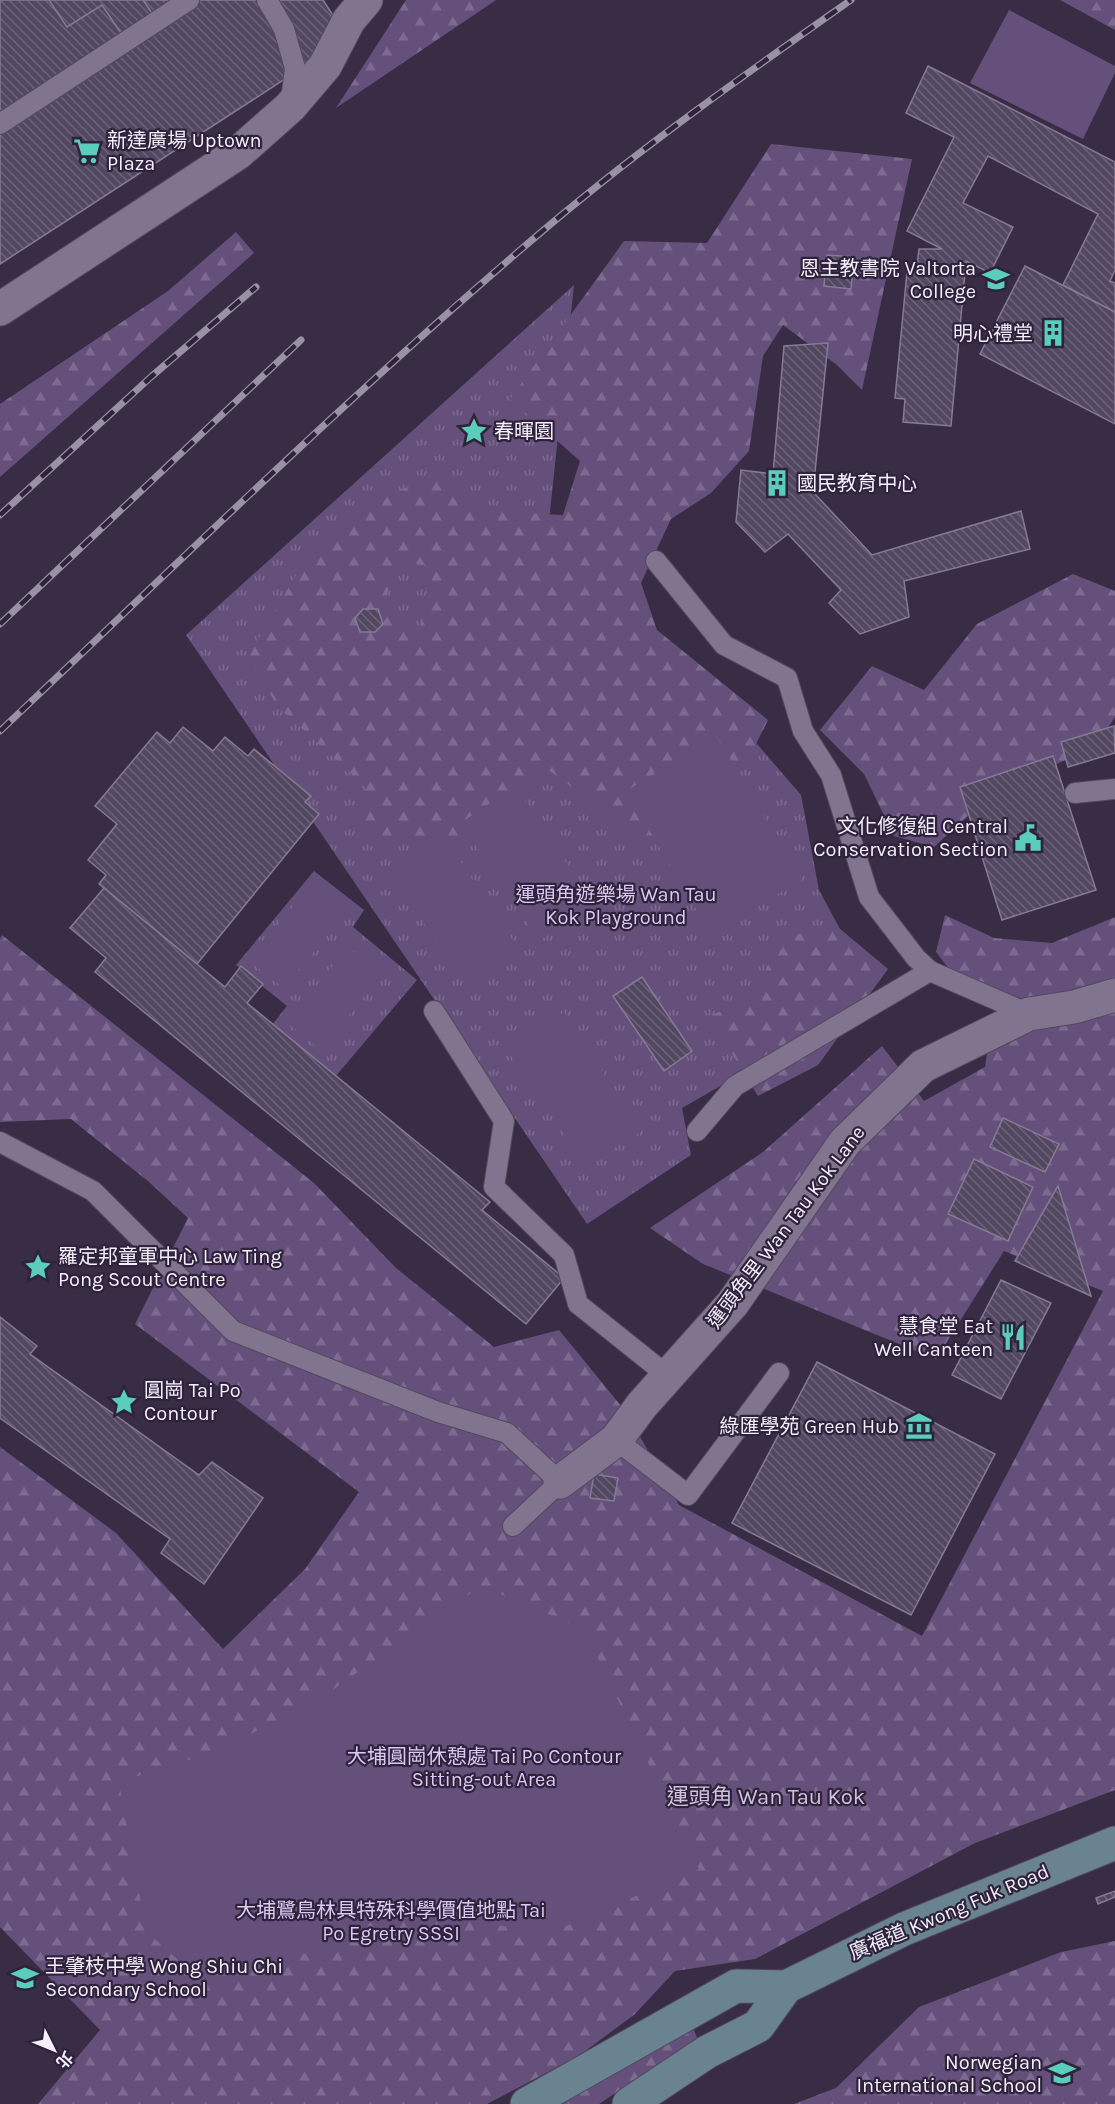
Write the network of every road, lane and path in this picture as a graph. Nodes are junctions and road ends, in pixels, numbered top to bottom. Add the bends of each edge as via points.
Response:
1 (189, 0) edge
2 (267, 0) edge
3 (366, 0) edge
4 (290, 107) junction
5 (0, 124) edge
6 (0, 309) edge
7 (656, 561) dead end
8 (1115, 789) edge
9 (1075, 793) dead end
10 (930, 971) junction
11 (1115, 995) edge
12 (434, 1011) dead end
13 (1029, 1014) junction
14 (697, 1131) dead end
15 (0, 1142) edge
16 (779, 1373) dead end
17 (668, 1376) junction
18 (616, 1440) junction
19 (560, 1482) junction
20 (513, 1526) dead end
21 (1115, 1843) edge
22 (786, 1987) junction
23 (527, 2104) edge
24 (629, 2104) edge

1 - 5 lane
2 - 4 lane via 284,29 296,68
3 - 4 street via 350,20 325,66
4 - 6 street via 238,153
7 - 10 lane via 724,645 787,678 803,731 831,776 869,897
8 - 9 lane
10 - 13 lane
10 - 14 lane via 735,1086
11 - 13 street, 運頭角里 Wan Tau Kok Lane
12 - 17 lane via 504,1120 494,1187 564,1256 578,1304
13 - 17 street, 運頭角里 Wan Tau Kok Lane via 923,1066 845,1142 733,1303
15 - 19 lane via 93,1191 233,1331 438,1412 507,1433
16 - 18 lane via 688,1495
17 - 18 street, 運頭角里 Wan Tau Kok Lane
18 - 19 street, 運頭角里 Wan Tau Kok Lane
19 - 20 lane
21 - 22 main road, 廣福道 Kwong Fuk Road via 904,1929
22 - 23 main road, 廣福道 Kwong Fuk Road via 736,1986
22 - 24 main road, 廣福道 Kwong Fuk Road via 758,2026 707,2052

